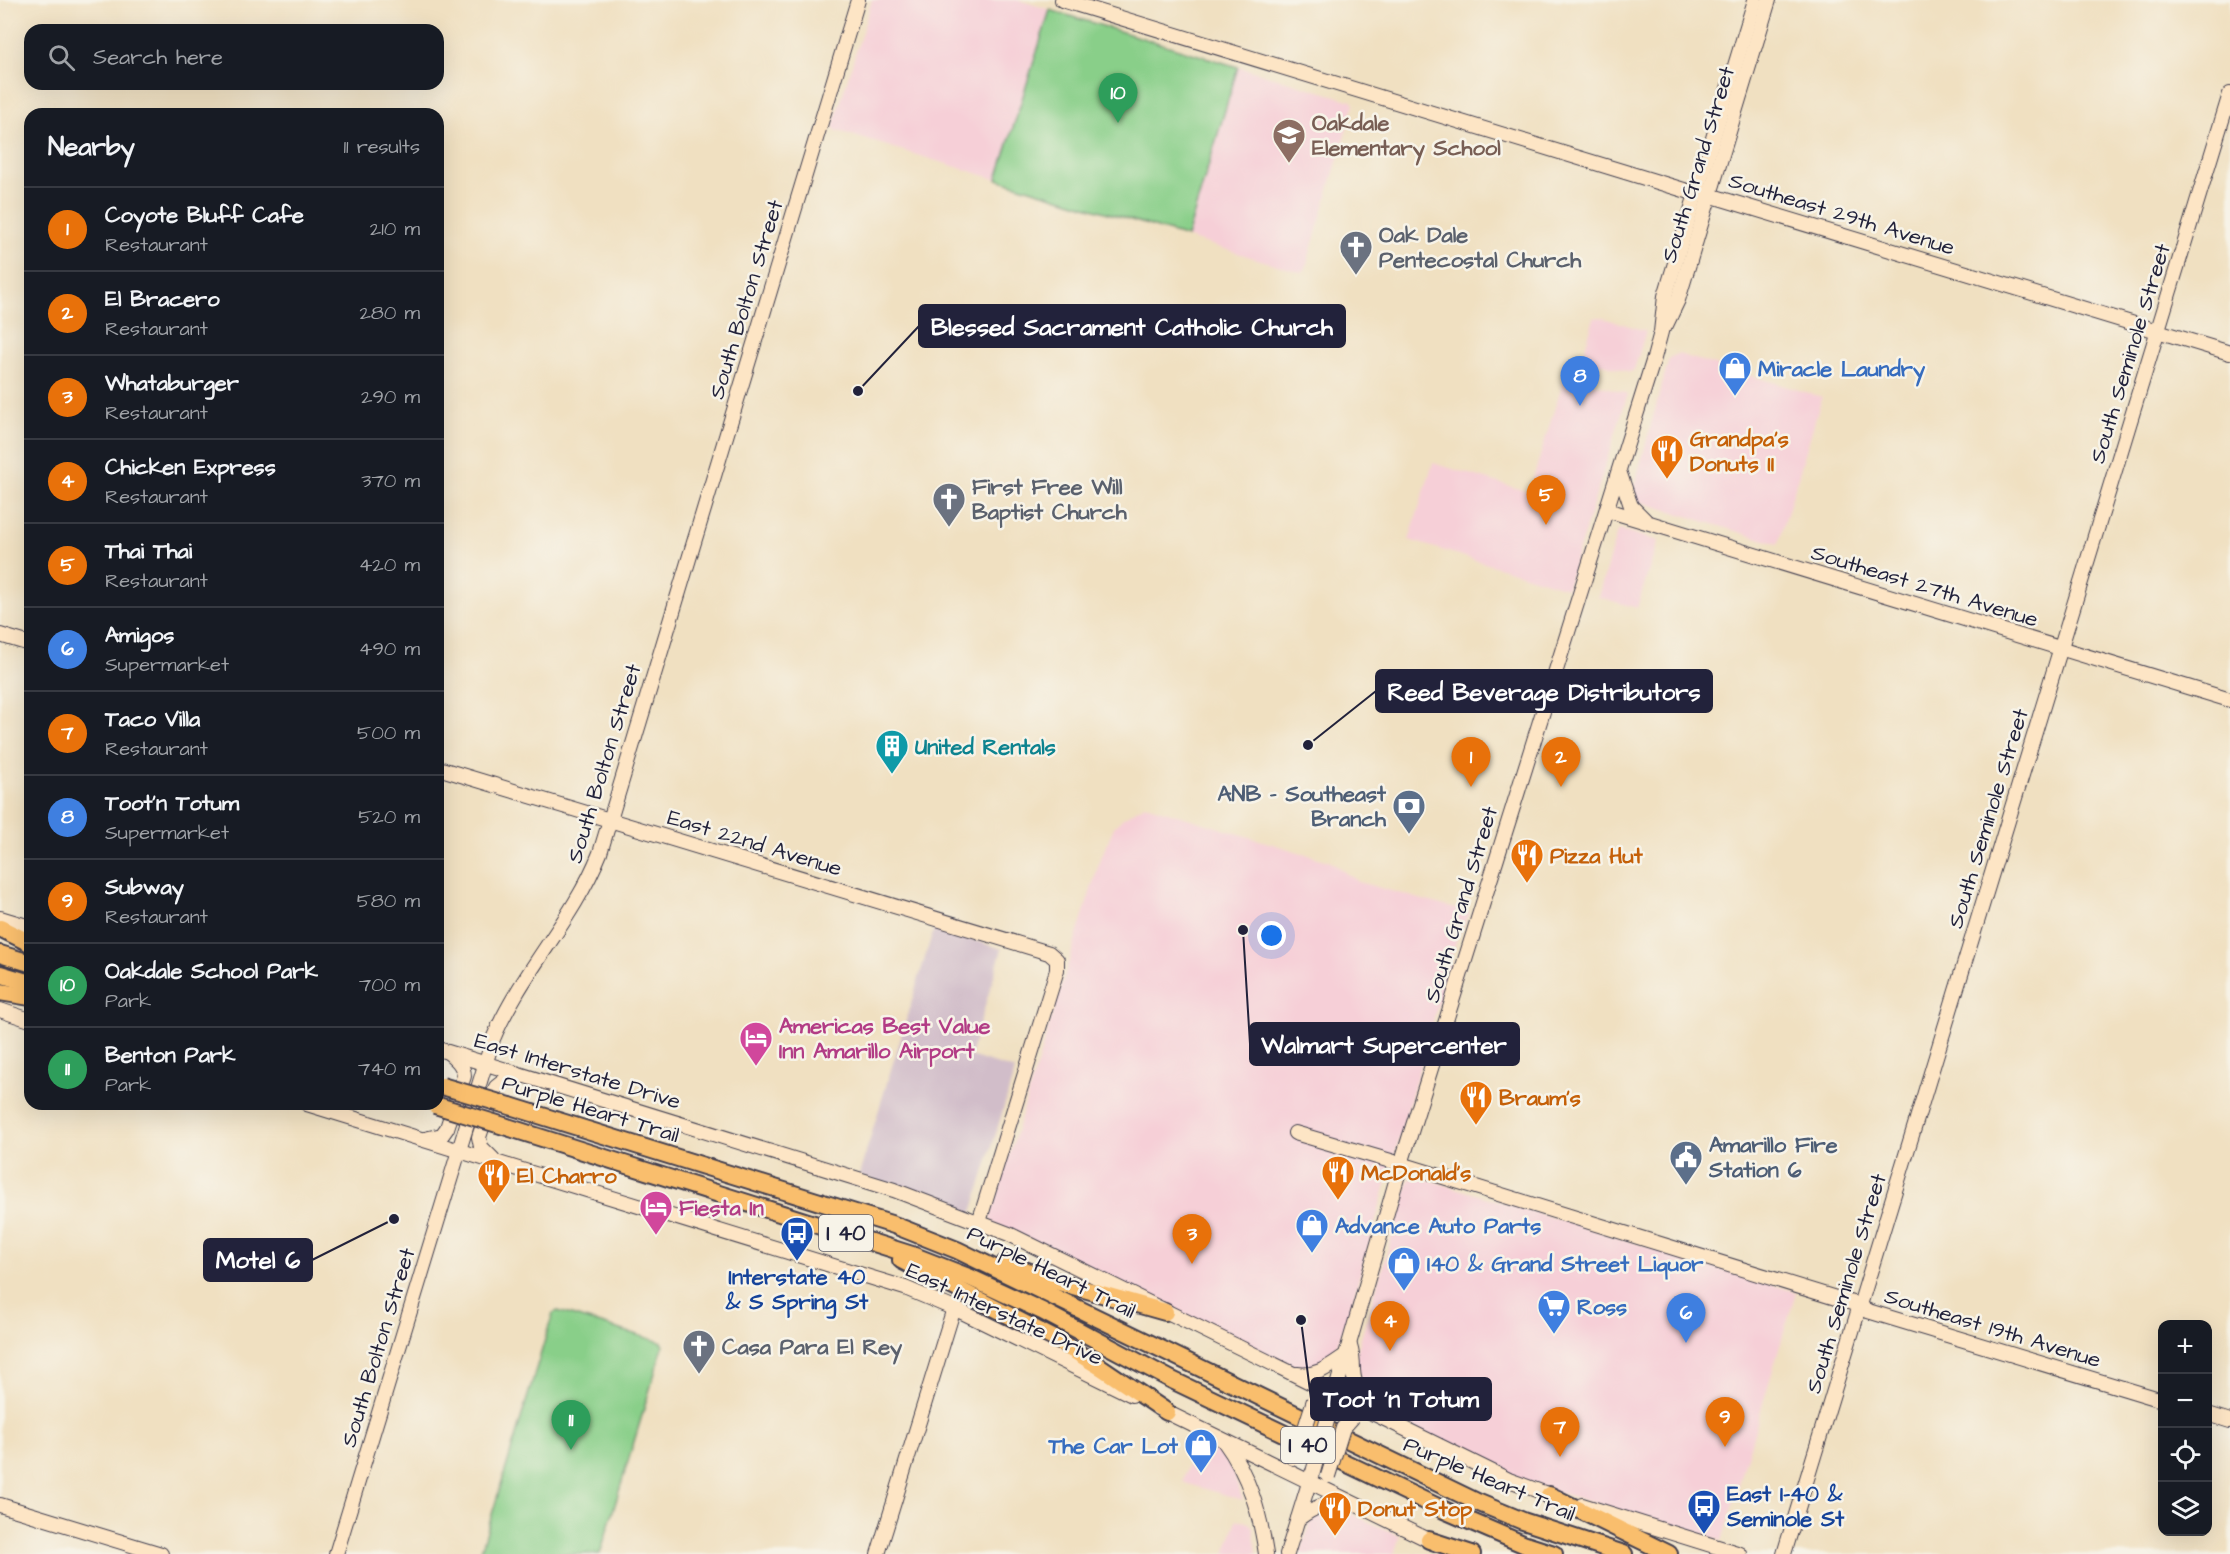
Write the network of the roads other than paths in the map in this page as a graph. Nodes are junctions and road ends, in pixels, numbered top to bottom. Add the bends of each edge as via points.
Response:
1 (858, 0) edge
2 (1062, 0) edge
3 (1755, 0) edge
4 (1769, 0) edge
5 (2230, 94) edge
6 (1703, 194) junction
7 (2158, 332) junction
8 (2230, 353) edge
9 (1619, 471) junction
10 (1607, 510) junction
11 (1647, 522) junction
12 (0, 635) edge
13 (24, 642) edge
14 (2061, 648) junction
15 (2230, 700) edge
16 (444, 770) edge
17 (609, 820) junction
18 (0, 918) edge
19 (24, 925) edge
20 (0, 928) edge
21 (24, 940) edge
22 (0, 954) edge
23 (24, 961) edge
24 (0, 974) edge
25 (24, 981) edge
26 (0, 992) edge
27 (24, 996) edge
28 (0, 1010) edge
29 (24, 1018) edge
30 (444, 1051) edge
31 (484, 1063) junction
32 (524, 1076) junction
33 (444, 1086) edge
34 (444, 1108) edge
35 (328, 1110) edge
36 (1295, 1133) dead end
37 (423, 1139) junction
38 (458, 1150) junction
39 (496, 1161) junction
40 (1401, 1164) junction
41 (979, 1221) junction
42 (820, 1225) junction
43 (934, 1241) junction
44 (1860, 1307) junction
45 (954, 1308) junction
46 (1165, 1312) junction
47 (1348, 1349) junction
48 (1290, 1373) junction
49 (1310, 1382) junction
50 (2158, 1398) edge
51 (1334, 1399) junction
52 (1167, 1412) junction
53 (1373, 1414) junction
54 (2212, 1415) edge
55 (2230, 1421) edge
56 (1222, 1439) junction
57 (1270, 1462) junction
58 (1311, 1477) junction
59 (1333, 1493) junction
60 (1549, 1495) junction
61 (1355, 1504) junction
62 (0, 1505) edge
63 (1298, 1519) junction
64 (1429, 1540) junction
65 (161, 1554) edge
66 (336, 1554) edge
67 (878, 1554) edge
68 (1266, 1554) edge
69 (1287, 1554) edge
70 (1455, 1554) edge
71 (1472, 1554) edge
72 (1554, 1554) edge
73 (1624, 1554) edge
74 (1669, 1554) edge
75 (1740, 1554) edge
76 (1784, 1554) edge

1 - 17 main road, South Bolton Street
2 - 6 main road, Southeast 29th Avenue
3 - 6 main road, South Grand Street
4 - 6 main road, South Grand Street
5 - 7 main road, South Seminole Street
6 - 7 main road, Southeast 29th Avenue
6 - 9 main road, South Grand Street via 1665,296 1660,338
7 - 8 main road, Southeast 29th Avenue
7 - 14 main road, South Seminole Street
9 - 10 main road, South Grand Street
9 - 11 main road via 1631,506
10 - 11 main road, Southeast 27th Avenue
10 - 40 main road, South Grand Street
11 - 14 main road, Southeast 27th Avenue
12 - 13 main road
14 - 15 main road, Southeast 27th Avenue
14 - 44 main road, South Seminole Street
16 - 17 main road, East 22nd Avenue
17 - 31 main road, South Bolton Street via 590,878 502,1017
17 - 41 main road, East 22nd Avenue via 1048,953 1057,960 1058,970
18 - 19 main road
20 - 21 highway
22 - 23 highway
24 - 25 highway
26 - 27 highway
28 - 29 main road
30 - 31 main road, East Interstate Drive
30 - 37 main road via 458,1061 464,1076 447,1128 441,1135
31 - 32 main road, East Interstate Drive
31 - 38 main road, South Bolton Street
32 - 39 main road via 496,1087 479,1137 481,1147
32 - 41 main road, East Interstate Drive via 883,1186
33 - 43 highway, Purple Heart Trail / I 40, bridge via 894,1225
34 - 42 highway, Purple Heart Trail / I 40, bridge
35 - 37 main road, East Interstate Drive
36 - 40 main road, Southeast 19th Avenue
37 - 38 main road, East Interstate Drive
38 - 39 main road, East Interstate Drive
38 - 66 main road, South Bolton Street
39 - 45 main road, East Interstate Drive via 861,1273
40 - 44 main road, Southeast 19th Avenue
40 - 47 main road, South Grand Street
41 - 46 main road, East Interstate Drive
42 - 52 highway via 896,1258 1053,1338
42 - 72 highway, Purple Heart Trail / I 40 via 912,1254 971,1278 1172,1380 1444,1510
43 - 46 highway
43 - 73 highway, Purple Heart Trail / I 40 via 1477,1502 1533,1525
44 - 50 main road, Southeast 19th Avenue
44 - 76 main road, South Seminole Street
45 - 52 main road, East Interstate Drive
45 - 67 main road
46 - 48 main road, East Interstate Drive
47 - 48 main road via 1327,1369 1315,1374
47 - 51 main road, South Grand Street
47 - 53 main road via 1353,1355 1358,1390
48 - 49 main road, East Interstate Drive
49 - 51 main road, East Interstate Drive
49 - 57 main road, bridge via 1314,1400 1298,1450 1293,1458
51 - 53 main road, East Interstate Drive
51 - 58 main road, South Grand Street, bridge
52 - 56 main road, East Interstate Drive
53 - 59 main road, bridge via 1353,1417 1343,1428 1328,1476
53 - 60 main road, East Interstate Drive via 1509,1480
54 - 55 main road
56 - 57 main road, East Interstate Drive
56 - 68 main road via 1250,1485
57 - 58 main road, East Interstate Drive
58 - 59 main road, East Interstate Drive
58 - 63 main road, South Grand Street
59 - 61 main road, East Interstate Drive
60 - 74 highway
60 - 75 main road, East Interstate Drive
61 - 63 main road via 1334,1501
61 - 64 main road, East Interstate Drive
62 - 65 main road
63 - 69 main road, South Grand Street
64 - 70 main road, East Interstate Drive
64 - 71 highway

